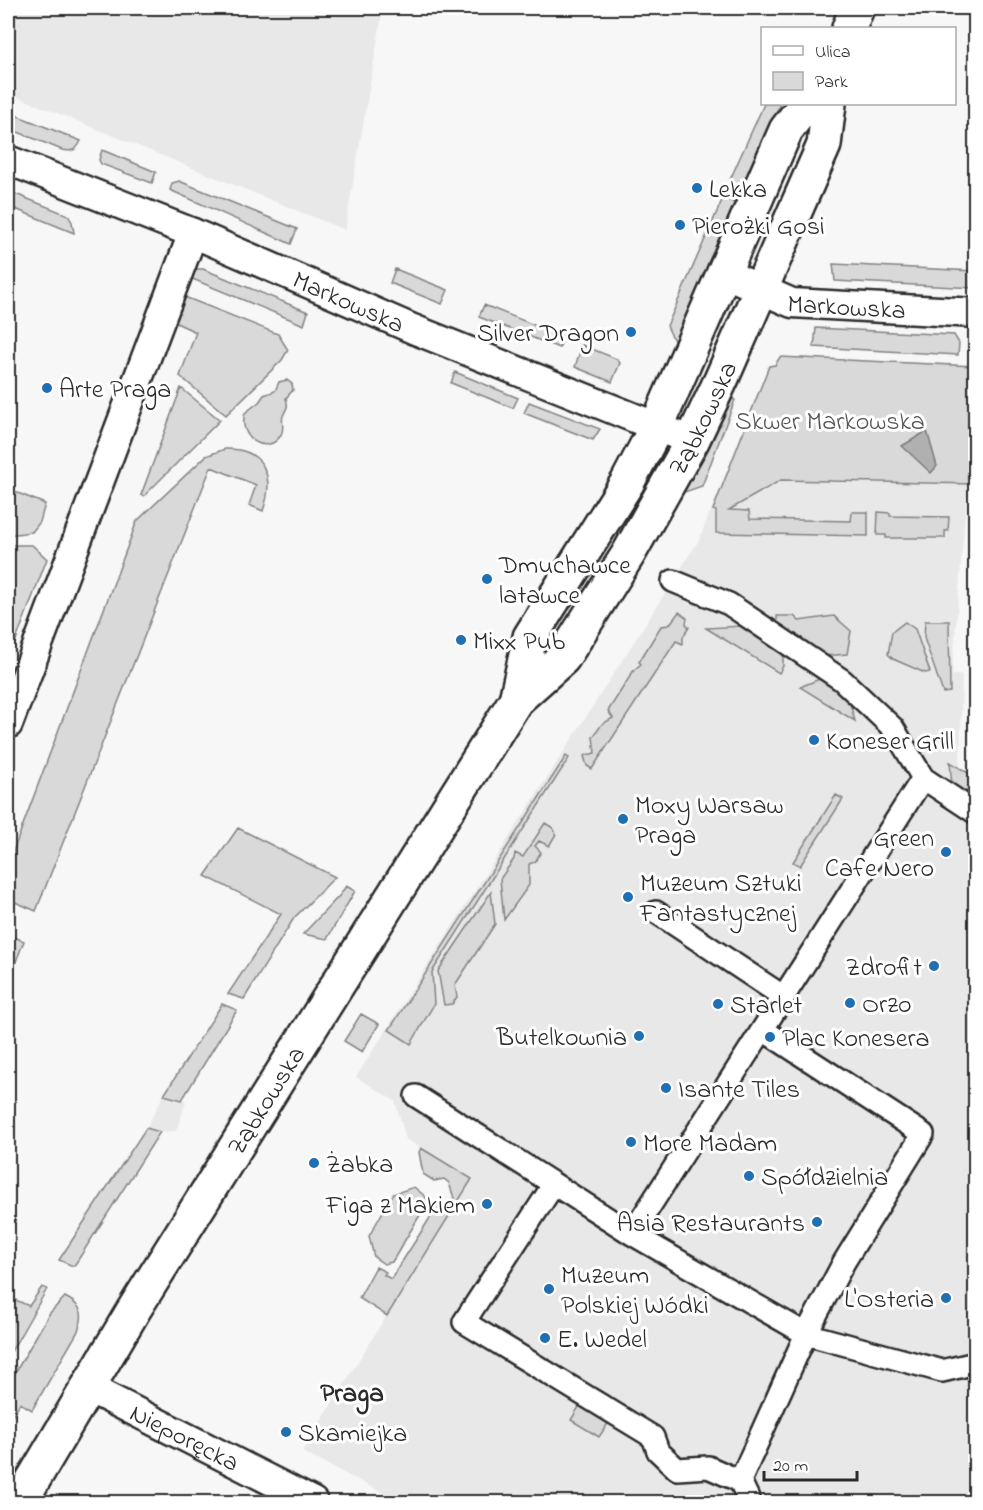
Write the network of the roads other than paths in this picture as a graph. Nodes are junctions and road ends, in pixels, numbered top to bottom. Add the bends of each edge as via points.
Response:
1 (857, 8) edge
2 (849, 27) edge
3 (805, 105) edge
4 (830, 105) edge
5 (8, 160) edge
6 (193, 233) junction
7 (724, 273) junction
8 (761, 290) junction
9 (975, 313) edge
10 (657, 426) junction
11 (692, 441) junction
12 (673, 581) dead end
13 (516, 700) junction
14 (8, 724) edge
15 (923, 778) junction
16 (975, 813) edge
17 (656, 912) dead end
18 (784, 997) junction
19 (763, 1030) junction
20 (416, 1096) dead end
21 (554, 1184) junction
22 (633, 1234) junction
23 (806, 1334) junction
24 (975, 1363) edge
25 (87, 1387) junction
26 (740, 1481) junction
27 (20, 1503) edge
28 (313, 1503) edge
29 (750, 1503) edge

1 - 2 street
3 - 7 street, Ząbkowska via 786,130
4 - 8 street, Ząbkowska via 824,146
5 - 6 street, Markowska
6 - 10 street, Markowska via 413,329
6 - 14 street
7 - 8 street, Markowska
7 - 10 street, Ząbkowska
8 - 9 street, Markowska via 792,303
8 - 11 street, Ząbkowska
10 - 11 street, Markowska
10 - 13 street, Ząbkowska via 627,483 530,637
11 - 13 street, Ząbkowska via 629,553 563,658
12 - 15 street via 729,604 842,680 893,728
13 - 25 street, Ząbkowska
15 - 16 street
15 - 18 street
17 - 18 street
18 - 19 street
19 - 22 street
19 - 23 street via 923,1134 844,1262
20 - 21 street
21 - 22 street
21 - 26 street via 464,1322 653,1437 658,1451 677,1469 708,1467
22 - 23 street
23 - 24 street via 942,1371
23 - 26 street
25 - 27 street, Ząbkowska
25 - 28 street, Nieporęcka
26 - 29 street

